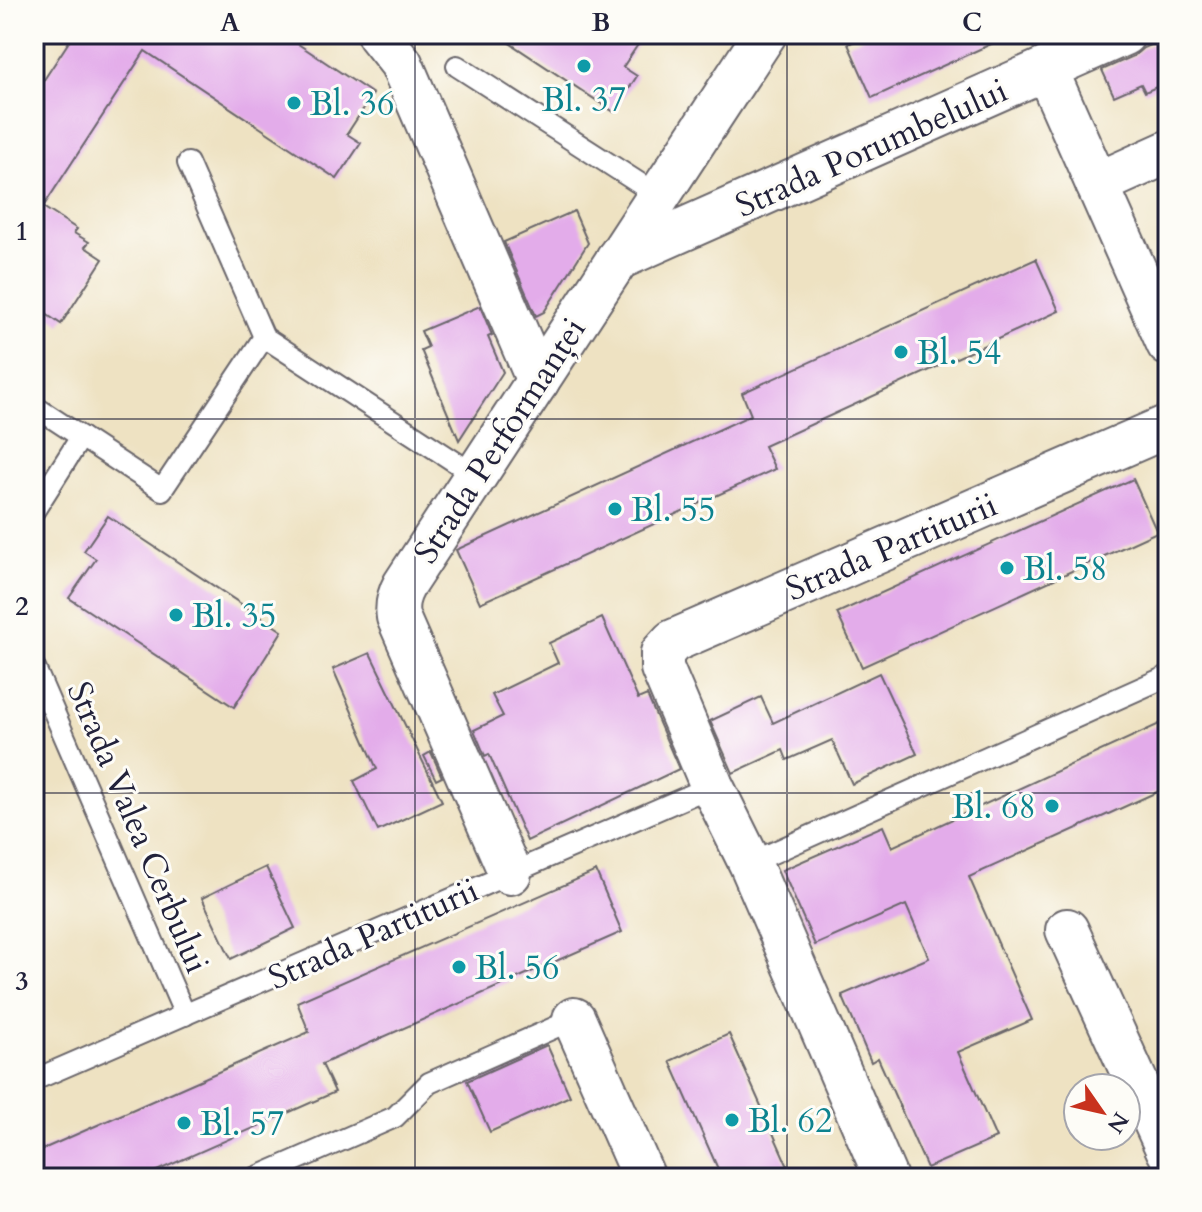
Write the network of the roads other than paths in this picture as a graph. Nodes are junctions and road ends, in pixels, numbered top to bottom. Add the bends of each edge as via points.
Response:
1 (378, 34) edge
2 (765, 34) edge
3 (1124, 34) edge
4 (457, 66) dead end
5 (1046, 69) junction
6 (1168, 152) edge
7 (188, 163) dead end
8 (1097, 184) junction
9 (659, 196) junction
10 (617, 259) junction
11 (264, 337) junction
12 (1168, 344) edge
13 (538, 381) junction
14 (34, 406) edge
15 (1168, 426) edge
16 (81, 437) junction
17 (475, 475) junction
18 (34, 511) edge
19 (34, 666) edge
20 (1168, 676) edge
21 (712, 786) junction
22 (750, 863) junction
23 (510, 873) junction
24 (1067, 930) dead end
25 (185, 1015) junction
26 (574, 1019) joint
27 (34, 1080) edge
28 (1168, 1151) edge
29 (255, 1178) edge
30 (644, 1178) edge
31 (886, 1178) edge

1 - 13 street via 401,63
2 - 9 street, Strada Performanței
3 - 5 street, Strada Porumbelului
4 - 9 lane
5 - 8 street
5 - 10 street, Strada Porumbelului
6 - 8 street
7 - 11 lane
8 - 12 street
9 - 10 street, Strada Performanței
10 - 13 street, Strada Performanței
11 - 16 lane via 162,490
11 - 17 lane
13 - 17 street, Strada Performanței
14 - 16 lane
15 - 21 street, Strada Partiturii via 673,641 662,653 662,668
16 - 18 lane
17 - 23 street, Strada Performanței via 404,585 397,606
19 - 25 lane, Strada Valea Cerbului
20 - 22 lane
21 - 22 street, Strada Partiturii
21 - 23 lane, Strada Partiturii
22 - 31 street, Strada Partiturii
23 - 25 lane, Strada Partiturii
24 - 28 street
25 - 27 lane, Strada Partiturii
26 - 29 lane via 429,1083 395,1117
26 - 30 street

